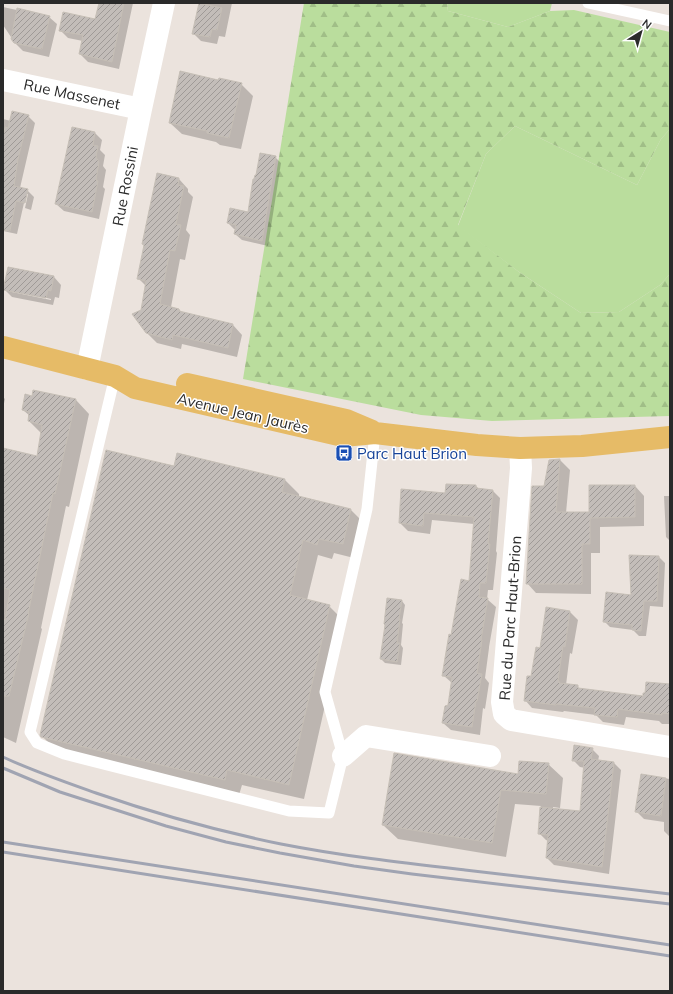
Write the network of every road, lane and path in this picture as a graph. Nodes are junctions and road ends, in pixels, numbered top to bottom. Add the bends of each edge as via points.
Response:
1 (164, 3) edge
2 (588, 3) edge
3 (670, 22) edge
4 (3, 80) edge
5 (141, 109) junction
6 (3, 347) edge
7 (87, 369) junction
8 (115, 376) junction
9 (375, 432) junction
10 (670, 437) edge
11 (520, 448) junction
12 (670, 747) edge
13 (343, 756) junction
14 (490, 756) dead end

1 - 5 street, Rue Rossini
2 - 3 lane
4 - 5 street, Rue Massenet
5 - 7 street, Rue Rossini
6 - 7 main road, Avenue Jean Jaurès
7 - 8 main road, Avenue Jean Jaurès
8 - 9 main road, Avenue Jean Jaurès via 139,374 346,420
8 - 13 lane via 30,732 37,743 64,754 288,811 329,813
9 - 11 main road, Avenue Jean Jaurès
9 - 13 lane via 367,509 325,692
10 - 11 main road, Avenue Jean Jaurès via 582,446
11 - 12 street, Rue du Parc Haut-Brion via 521,468 502,702 504,714 510,720
13 - 14 street via 366,736

